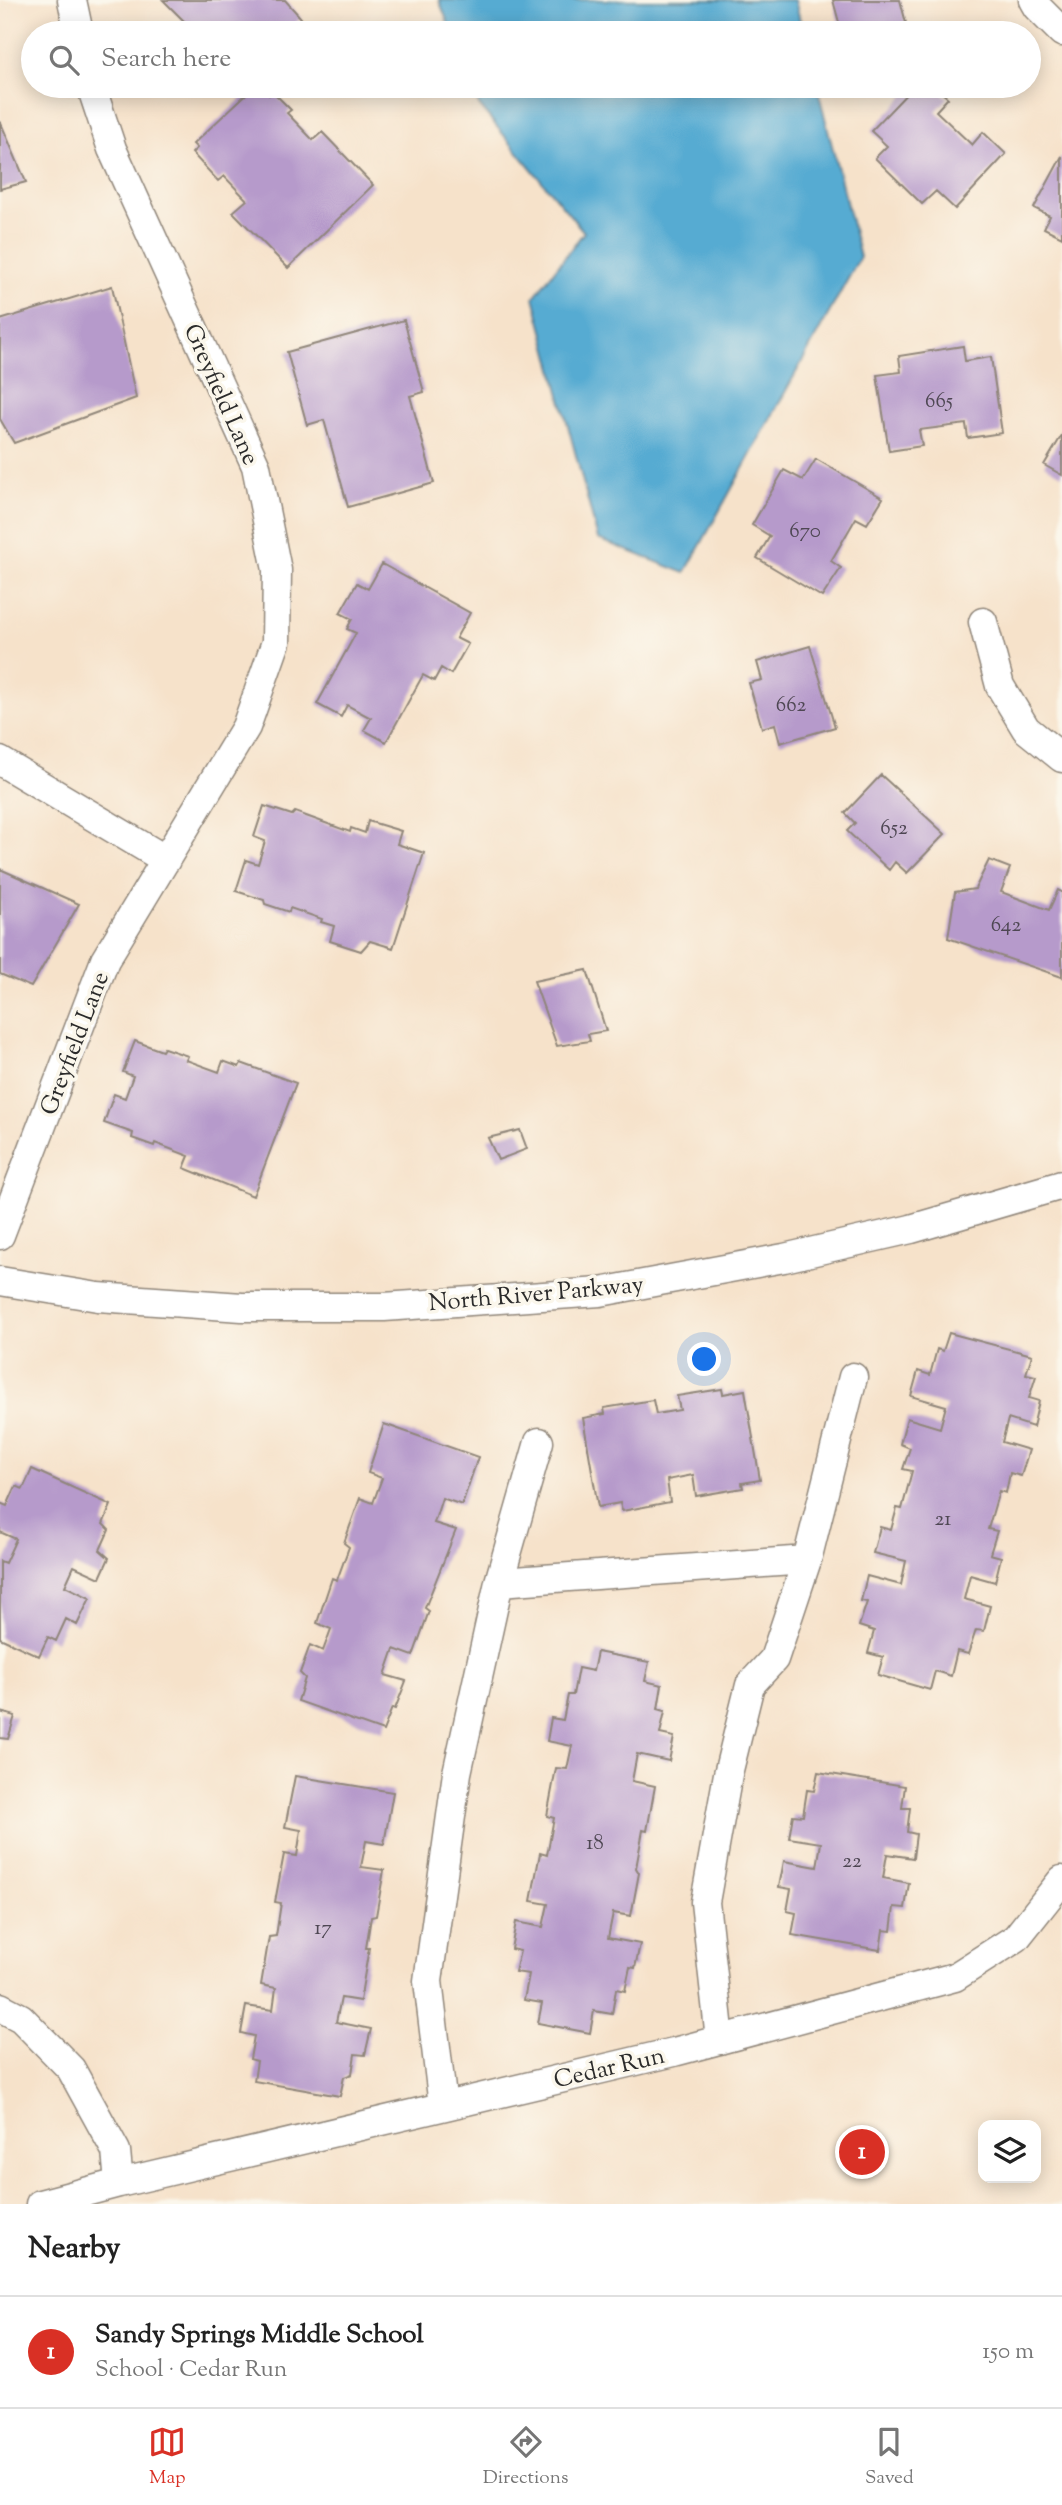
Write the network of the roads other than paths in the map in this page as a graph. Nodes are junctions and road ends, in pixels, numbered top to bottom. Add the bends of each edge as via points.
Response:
1 (72, 0) edge
2 (1033, 0) edge
3 (76, 21) edge
4 (1062, 32) edge
5 (95, 98) edge
6 (983, 622) dead end
7 (1062, 758) edge
8 (0, 761) edge
9 (166, 860) junction
10 (1062, 1185) edge
11 (0, 1235) edge
12 (0, 1281) edge
13 (853, 1377) dead end
14 (539, 1442) dead end
15 (807, 1560) junction
16 (499, 1582) junction
17 (1062, 1880) edge
18 (0, 2007) edge
19 (720, 2040) junction
20 (443, 2106) junction
21 (119, 2183) junction
22 (40, 2204) edge

1 - 3 street
2 - 4 street
5 - 9 street, Greyfield Lane via 111,149 256,467 277,570 276,642 246,727
6 - 7 street via 1000,686 1027,729
8 - 9 street
9 - 11 street, Greyfield Lane via 105,960
10 - 12 street, North River Parkway via 911,1229 600,1292 384,1307 242,1307 98,1297
13 - 15 street
14 - 16 street
15 - 16 street
15 - 19 street via 775,1659 750,1685 728,1774 705,1902
16 - 20 street via 457,1773 428,1982
17 - 19 street, Cedar Run via 1016,1938 954,1977
18 - 21 street via 21,2018 71,2069 116,2151
19 - 20 street, Cedar Run
20 - 21 street, Cedar Run
21 - 22 street, Cedar Run

